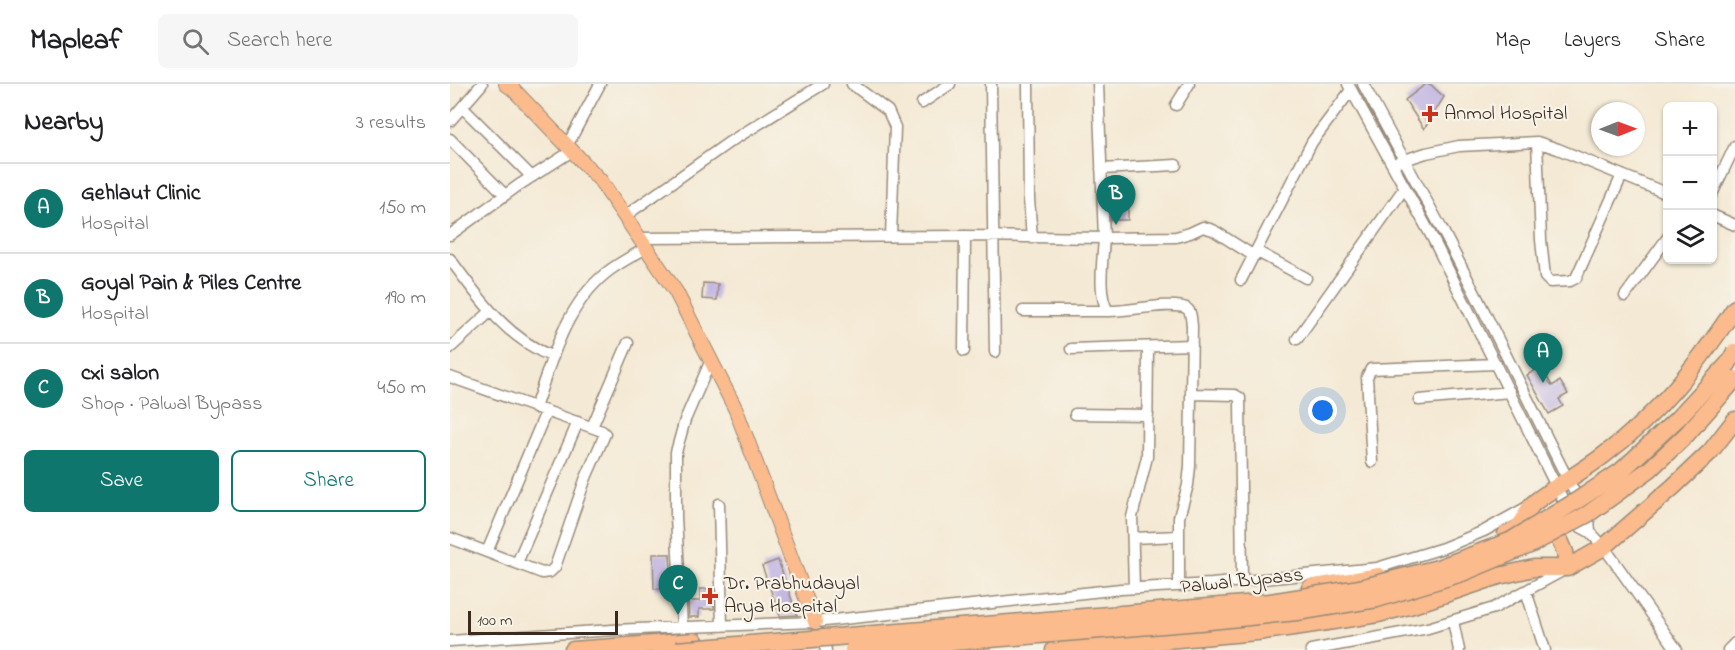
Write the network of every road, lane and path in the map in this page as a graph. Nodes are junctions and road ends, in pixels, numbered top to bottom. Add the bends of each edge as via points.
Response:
1 (482, 84) edge
2 (506, 84) edge
3 (600, 84) edge
4 (823, 84) edge
5 (852, 84) edge
6 (950, 84) edge
7 (991, 84) edge
8 (1028, 84) edge
9 (1098, 84) edge
10 (1189, 84) edge
11 (1363, 84) edge
12 (1350, 87) edge
13 (922, 103) dead end
14 (1176, 105) dead end
15 (462, 107) junction
16 (450, 121) edge
17 (450, 139) edge
18 (1537, 142) junction
19 (1735, 146) edge
20 (570, 149) junction
21 (1404, 159) junction
22 (1176, 165) dead end
23 (1393, 165) junction
24 (1101, 169) junction
25 (1622, 175) junction
26 (532, 177) junction
27 (1717, 185) edge
28 (1405, 187) junction
29 (1663, 192) edge
30 (505, 195) junction
31 (625, 216) junction
32 (1717, 216) edge
33 (1735, 225) edge
34 (450, 235) edge
35 (891, 236) junction
36 (965, 236) junction
37 (995, 237) junction
38 (1032, 238) junction
39 (1104, 238) junction
40 (642, 243) junction
41 (1663, 244) edge
42 (1255, 254) junction
43 (450, 259) edge
44 (1306, 278) dead end
45 (1241, 280) dead end
46 (1625, 296) dead end
47 (1735, 308) edge
48 (1023, 311) dead end
49 (1108, 311) junction
50 (490, 312) junction
51 (1297, 339) dead end
52 (628, 343) dead end
53 (1191, 345) junction
54 (1148, 347) junction
55 (450, 348) edge
56 (1071, 349) dead end
57 (964, 351) dead end
58 (995, 352) dead end
59 (1735, 352) edge
60 (553, 357) junction
61 (711, 360) junction
62 (1496, 364) junction
63 (450, 377) edge
64 (1735, 379) edge
65 (1510, 392) junction
66 (1191, 394) junction
67 (1419, 400) dead end
68 (541, 410) junction
69 (1075, 414) dead end
70 (1148, 415) junction
71 (1735, 420) edge
72 (578, 422) junction
73 (592, 427) junction
74 (1372, 462) dead end
75 (1562, 484) junction
76 (1533, 503) junction
77 (719, 504) dead end
78 (1572, 504) junction
79 (1179, 536) junction
80 (450, 538) edge
81 (1133, 538) junction
82 (1604, 547) junction
83 (487, 552) junction
84 (517, 563) junction
85 (1567, 568) junction
86 (1242, 581) junction
87 (1179, 586) junction
88 (1134, 588) junction
89 (1526, 591) junction
90 (1453, 621) junction
91 (722, 626) junction
92 (682, 627) junction
93 (820, 636) edge
94 (450, 641) edge
95 (1735, 643) edge
96 (1344, 647) edge
97 (573, 650) edge
98 (676, 650) edge
99 (853, 650) edge
100 (1054, 650) edge
101 (1311, 650) edge
102 (1459, 650) edge
103 (1545, 650) edge
104 (1677, 650) edge
105 (1728, 650) edge

1 - 15 street
2 - 20 main road
3 - 20 street
4 - 31 street via 728,143
5 - 35 street via 888,111 896,127
6 - 13 street
7 - 37 street
8 - 38 street
9 - 24 street
10 - 14 street
11 - 21 street
12 - 23 street
12 - 42 street via 1312,142
15 - 16 street
15 - 26 street
17 - 30 street
18 - 21 street via 1459,146
18 - 25 street
18 - 25 street via 1541,240 1545,277 1552,282 1576,278
19 - 27 street
20 - 26 street
20 - 31 main road via 600,180
21 - 23 street
21 - 75 street via 1450,243
22 - 24 street
23 - 28 street
24 - 39 street
25 - 29 street
26 - 30 street
28 - 51 street
28 - 62 street
30 - 34 street
31 - 40 main road
32 - 33 street
35 - 36 street
35 - 40 street
36 - 37 street
36 - 57 street
37 - 38 street
37 - 58 street
38 - 39 street
39 - 42 street via 1176,237 1203,227
39 - 49 street via 1103,294
40 - 60 street via 579,303
40 - 61 main road via 676,292
41 - 46 street
42 - 44 street
42 - 45 street
43 - 50 street
47 - 75 highway via 1705,354 1666,401 1605,455
48 - 49 street
49 - 53 street via 1186,308 1192,326
50 - 55 street
50 - 60 street via 521,340
52 - 73 street
53 - 54 street
53 - 66 street
54 - 56 street
54 - 70 street
59 - 78 highway, Palwal Bypass, bridge via 1728,364 1620,472
60 - 68 street
61 - 92 street via 676,452
61 - 93 main road via 736,410
62 - 65 street
62 - 74 street via 1371,369 1367,377
63 - 68 street
64 - 99 highway, Palwal Bypass, bridge via 1650,469 1588,514 1532,544 1462,573 1377,599 1297,612
65 - 67 street
65 - 75 street
66 - 79 street via 1190,466
66 - 86 street via 1240,398
68 - 72 street
68 - 83 street
69 - 70 street
70 - 81 street via 1147,457 1134,503
71 - 82 highway via 1710,452
72 - 73 street
72 - 84 street
73 - 84 street via 604,431 604,435 555,567 547,573
75 - 76 highway
75 - 78 street
76 - 85 highway via 1554,524
76 - 86 street via 1484,531 1377,568
76 - 93 highway via 1524,523 1511,532 1458,553 1376,577 1264,595
77 - 91 street
78 - 82 street via 1578,526
78 - 93 highway, Palwal Bypass, bridge via 1510,541 1438,568 1360,588 1270,602
79 - 81 street
79 - 87 street
80 - 83 street
81 - 88 street
82 - 85 highway
82 - 104 street
83 - 84 street
85 - 89 street
85 - 100 highway via 1534,568 1499,576 1378,614 1257,632
86 - 87 street
87 - 88 street
88 - 93 street
89 - 90 street via 1494,608
89 - 103 street
90 - 96 street
90 - 102 street
91 - 92 street
91 - 93 street
92 - 94 street
93 - 97 highway
93 - 98 highway, Palwal Bypass, bridge
95 - 105 street
96 - 101 street

